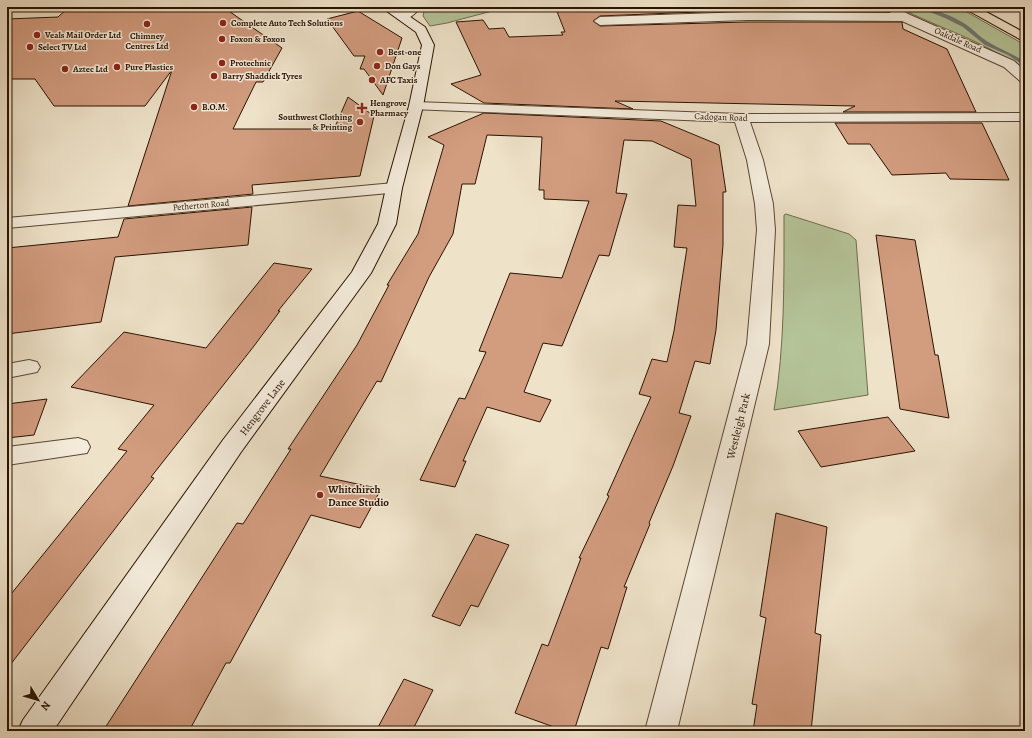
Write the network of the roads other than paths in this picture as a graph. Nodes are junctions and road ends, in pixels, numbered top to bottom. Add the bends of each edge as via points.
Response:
1 (387, 7) edge
2 (414, 7) edge
3 (888, 7) edge
4 (968, 7) edge
5 (402, 16) junction
6 (904, 17) junction
7 (600, 21) dead end
8 (1025, 38) edge
9 (1025, 78) edge
10 (416, 106) junction
11 (1025, 117) edge
12 (741, 118) junction
13 (394, 188) junction
14 (7, 223) edge
15 (29, 367) dead end
16 (7, 371) edge
17 (78, 447) dead end
18 (7, 456) edge
19 (34, 731) edge
20 (661, 731) edge

1 - 5 street
2 - 5 street via 411,12
3 - 6 street, Oakdale Road
4 - 8 highway
5 - 10 street, Hengrove Lane via 421,30 428,45
6 - 7 street via 747,16
6 - 9 street, Oakdale Road via 1009,64
10 - 12 street, Cadogan Road
10 - 13 street, Hengrove Lane
11 - 12 street, Cadogan Road
12 - 20 street, Westleigh Park via 755,160 764,204 766,230 758,344
13 - 14 street, Petherton Road
13 - 19 street, Hengrove Lane via 387,224 361,274 232,446
15 - 16 street
17 - 18 street

